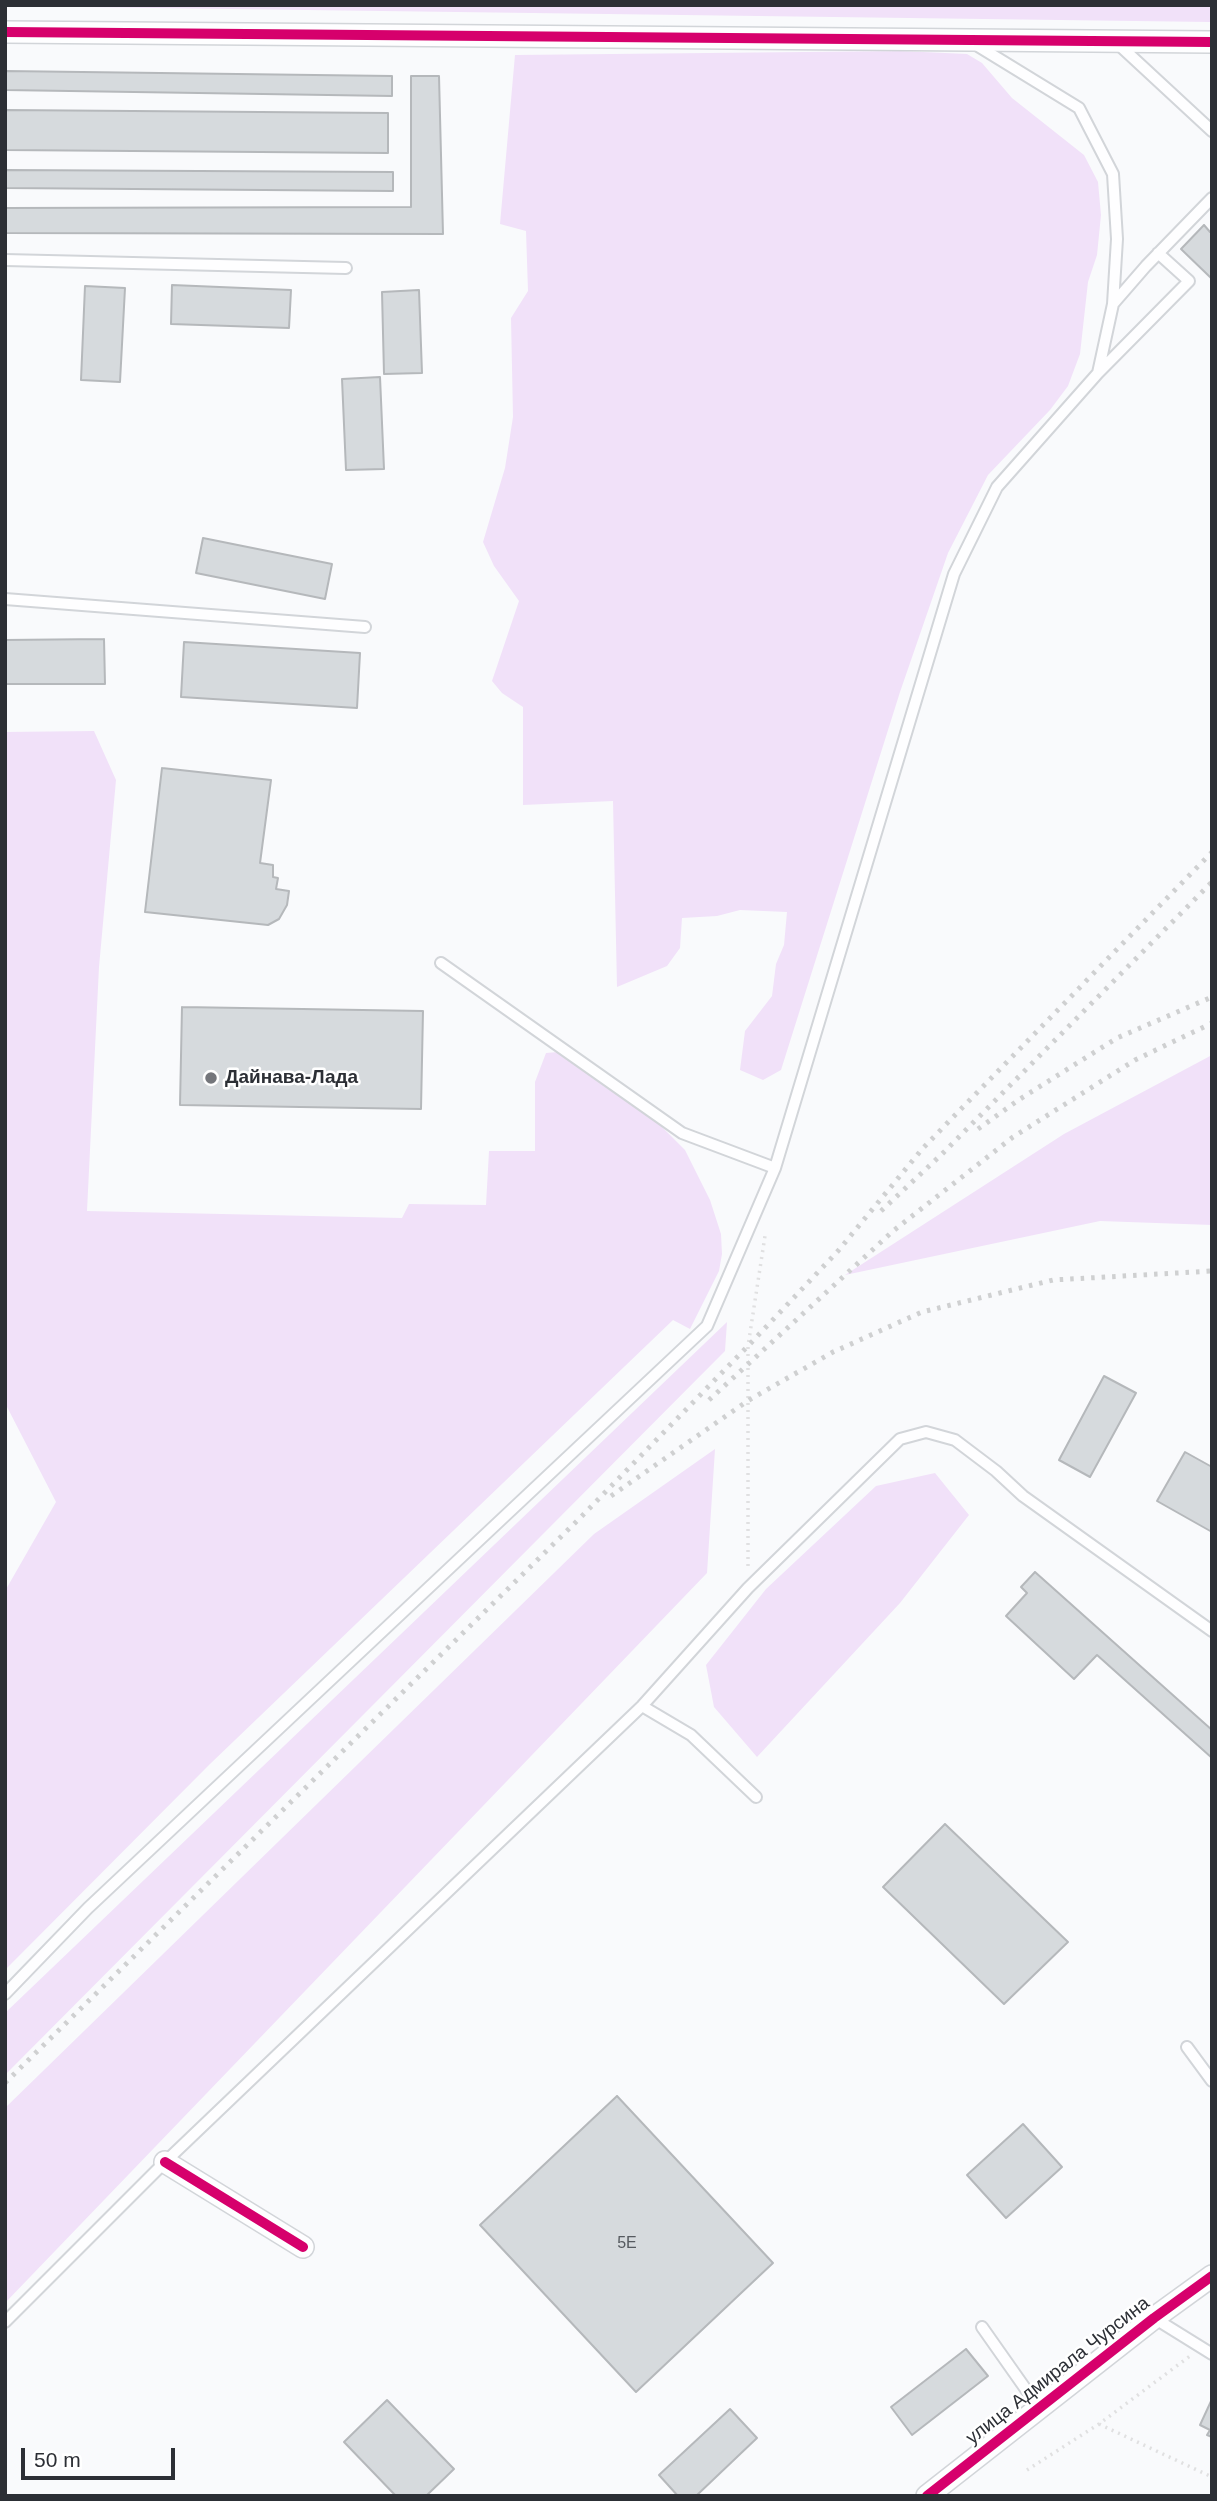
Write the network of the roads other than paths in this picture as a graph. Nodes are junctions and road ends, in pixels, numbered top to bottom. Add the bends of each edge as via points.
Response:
1 (5, 32) edge
2 (967, 40) junction
3 (1115, 41) junction
4 (1212, 42) edge
5 (1212, 131) edge
6 (1212, 198) edge
7 (1158, 253) junction
8 (5, 260) edge
9 (346, 268) dead end
10 (1113, 304) junction
11 (1098, 373) junction
12 (5, 599) edge
13 (365, 627) dead end
14 (441, 963) dead end
15 (775, 1168) junction
16 (1212, 1631) edge
17 (642, 1706) junction
18 (756, 1797) dead end
19 (5, 1994) edge
20 (1187, 2047) dead end
21 (1212, 2081) edge
22 (165, 2162) junction
23 (303, 2248) dead end
24 (1212, 2276) edge
25 (1154, 2318) junction
26 (5, 2322) edge
27 (982, 2328) dead end
28 (1212, 2354) edge
29 (1039, 2408) junction
30 (927, 2496) edge

1 - 2 street
2 - 3 street
2 - 10 lane via 1079,108 1113,174 1117,239
3 - 4 street
3 - 5 lane
6 - 7 lane
7 - 10 lane
7 - 11 lane via 1189,281
8 - 9 lane
10 - 11 lane
11 - 15 lane via 997,488 954,574
12 - 13 lane
14 - 15 lane via 682,1133
15 - 19 lane via 707,1326 88,1908
16 - 17 lane via 1023,1496 955,1440 926,1432 900,1439 748,1588
17 - 18 lane via 691,1735
17 - 22 lane
20 - 21 lane
22 - 23 street
22 - 26 lane
24 - 25 street, улица Адмирала Чурсина
25 - 28 lane
25 - 29 street, улица Адмирала Чурсина
27 - 29 lane
29 - 30 street, улица Адмирала Чурсина

